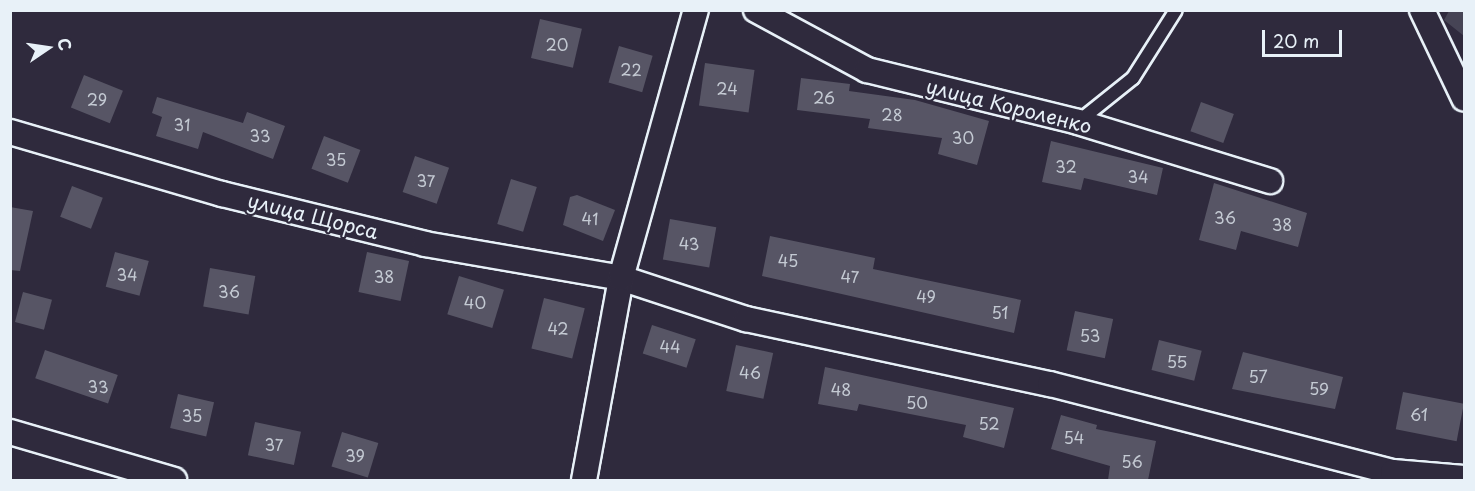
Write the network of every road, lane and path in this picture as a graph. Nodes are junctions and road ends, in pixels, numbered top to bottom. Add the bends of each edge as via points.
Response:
1 (696, 10) edge
2 (756, 10) edge
3 (1176, 10) edge
4 (1422, 10) edge
5 (1464, 99) edge
6 (1078, 122) junction
7 (10, 132) edge
8 (1270, 181) dead end
9 (621, 278) junction
10 (10, 432) edge
11 (1464, 478) edge
12 (174, 480) edge
13 (584, 480) edge

1 - 9 street
2 - 6 street, улица Короленко via 867,70
3 - 6 lane via 1133,78
4 - 5 street
6 - 8 street, улица Короленко
7 - 9 street, улица Щорса via 222,194 425,243
9 - 11 street, улица Щорса via 746,319 1050,384 1393,472
9 - 13 street
10 - 12 street

